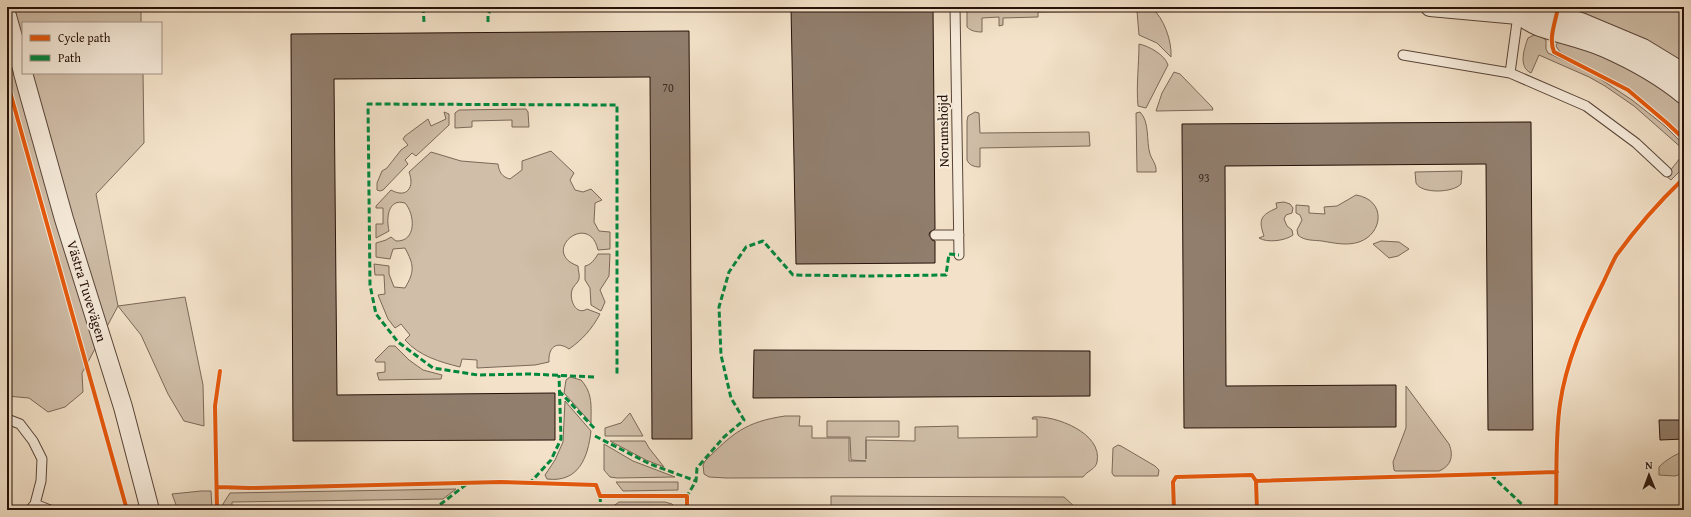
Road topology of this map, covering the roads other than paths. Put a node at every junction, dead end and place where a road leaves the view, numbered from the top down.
1 (955, 7) edge
2 (1430, 7) edge
3 (1519, 11) edge
4 (7, 16) edge
5 (1403, 55) dead end
6 (22, 68) edge
7 (1510, 73) junction
8 (1684, 73) edge
9 (24, 74) edge
10 (1684, 95) edge
11 (1667, 172) dead end
12 (935, 235) dead end
13 (959, 235) junction
14 (959, 255) dead end
15 (7, 419) edge
16 (32, 507) edge
17 (50, 510) edge
18 (150, 510) edge

1 - 13 lane, Norumshöjd
2 - 3 street
3 - 7 lane
3 - 8 street
3 - 10 street
4 - 6 street, Västra Tuvevägen
5 - 7 lane
7 - 11 lane
9 - 18 street, Västra Tuvevägen
12 - 13 lane
13 - 14 lane, Norumshöjd
15 - 16 lane
16 - 17 lane

